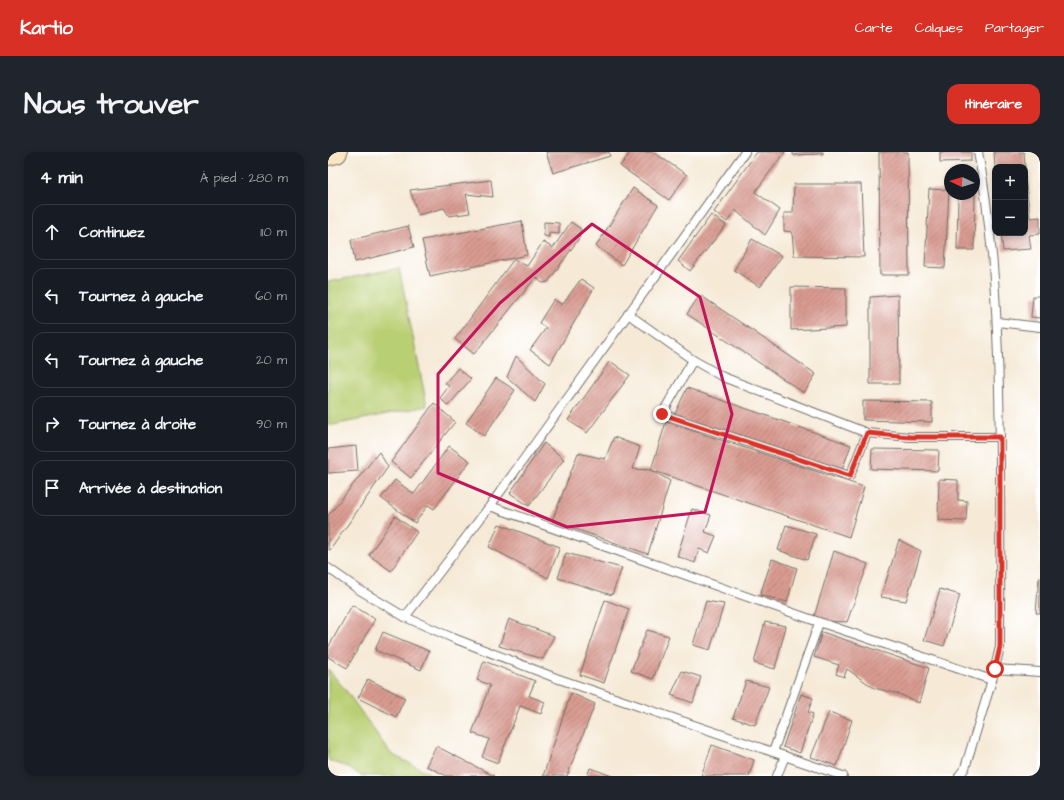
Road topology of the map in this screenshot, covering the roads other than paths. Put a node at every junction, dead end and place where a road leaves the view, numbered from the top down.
1 (336, 152) edge
2 (745, 152) edge
3 (978, 152) edge
4 (328, 154) edge
5 (628, 314) junction
6 (997, 322) junction
7 (1040, 327) edge
8 (694, 360) junction
9 (867, 433) junction
10 (1000, 437) junction
11 (490, 506) junction
12 (328, 568) edge
13 (405, 617) junction
14 (819, 623) junction
15 (995, 669) junction
16 (1040, 672) edge
17 (992, 680) junction
18 (773, 752) junction
19 (784, 756) junction
20 (777, 776) edge
21 (843, 776) edge
22 (959, 776) edge

1 - 4 main road
2 - 5 lane
3 - 6 lane
5 - 8 lane
5 - 11 lane
6 - 7 lane
6 - 10 lane
8 - 9 lane
8 - 9 lane
9 - 10 lane
10 - 15 lane
11 - 13 lane
11 - 14 lane
12 - 13 lane
13 - 18 lane
14 - 17 lane
14 - 18 lane
15 - 16 lane
15 - 17 lane
17 - 22 lane
18 - 19 lane
19 - 20 lane
19 - 21 lane

